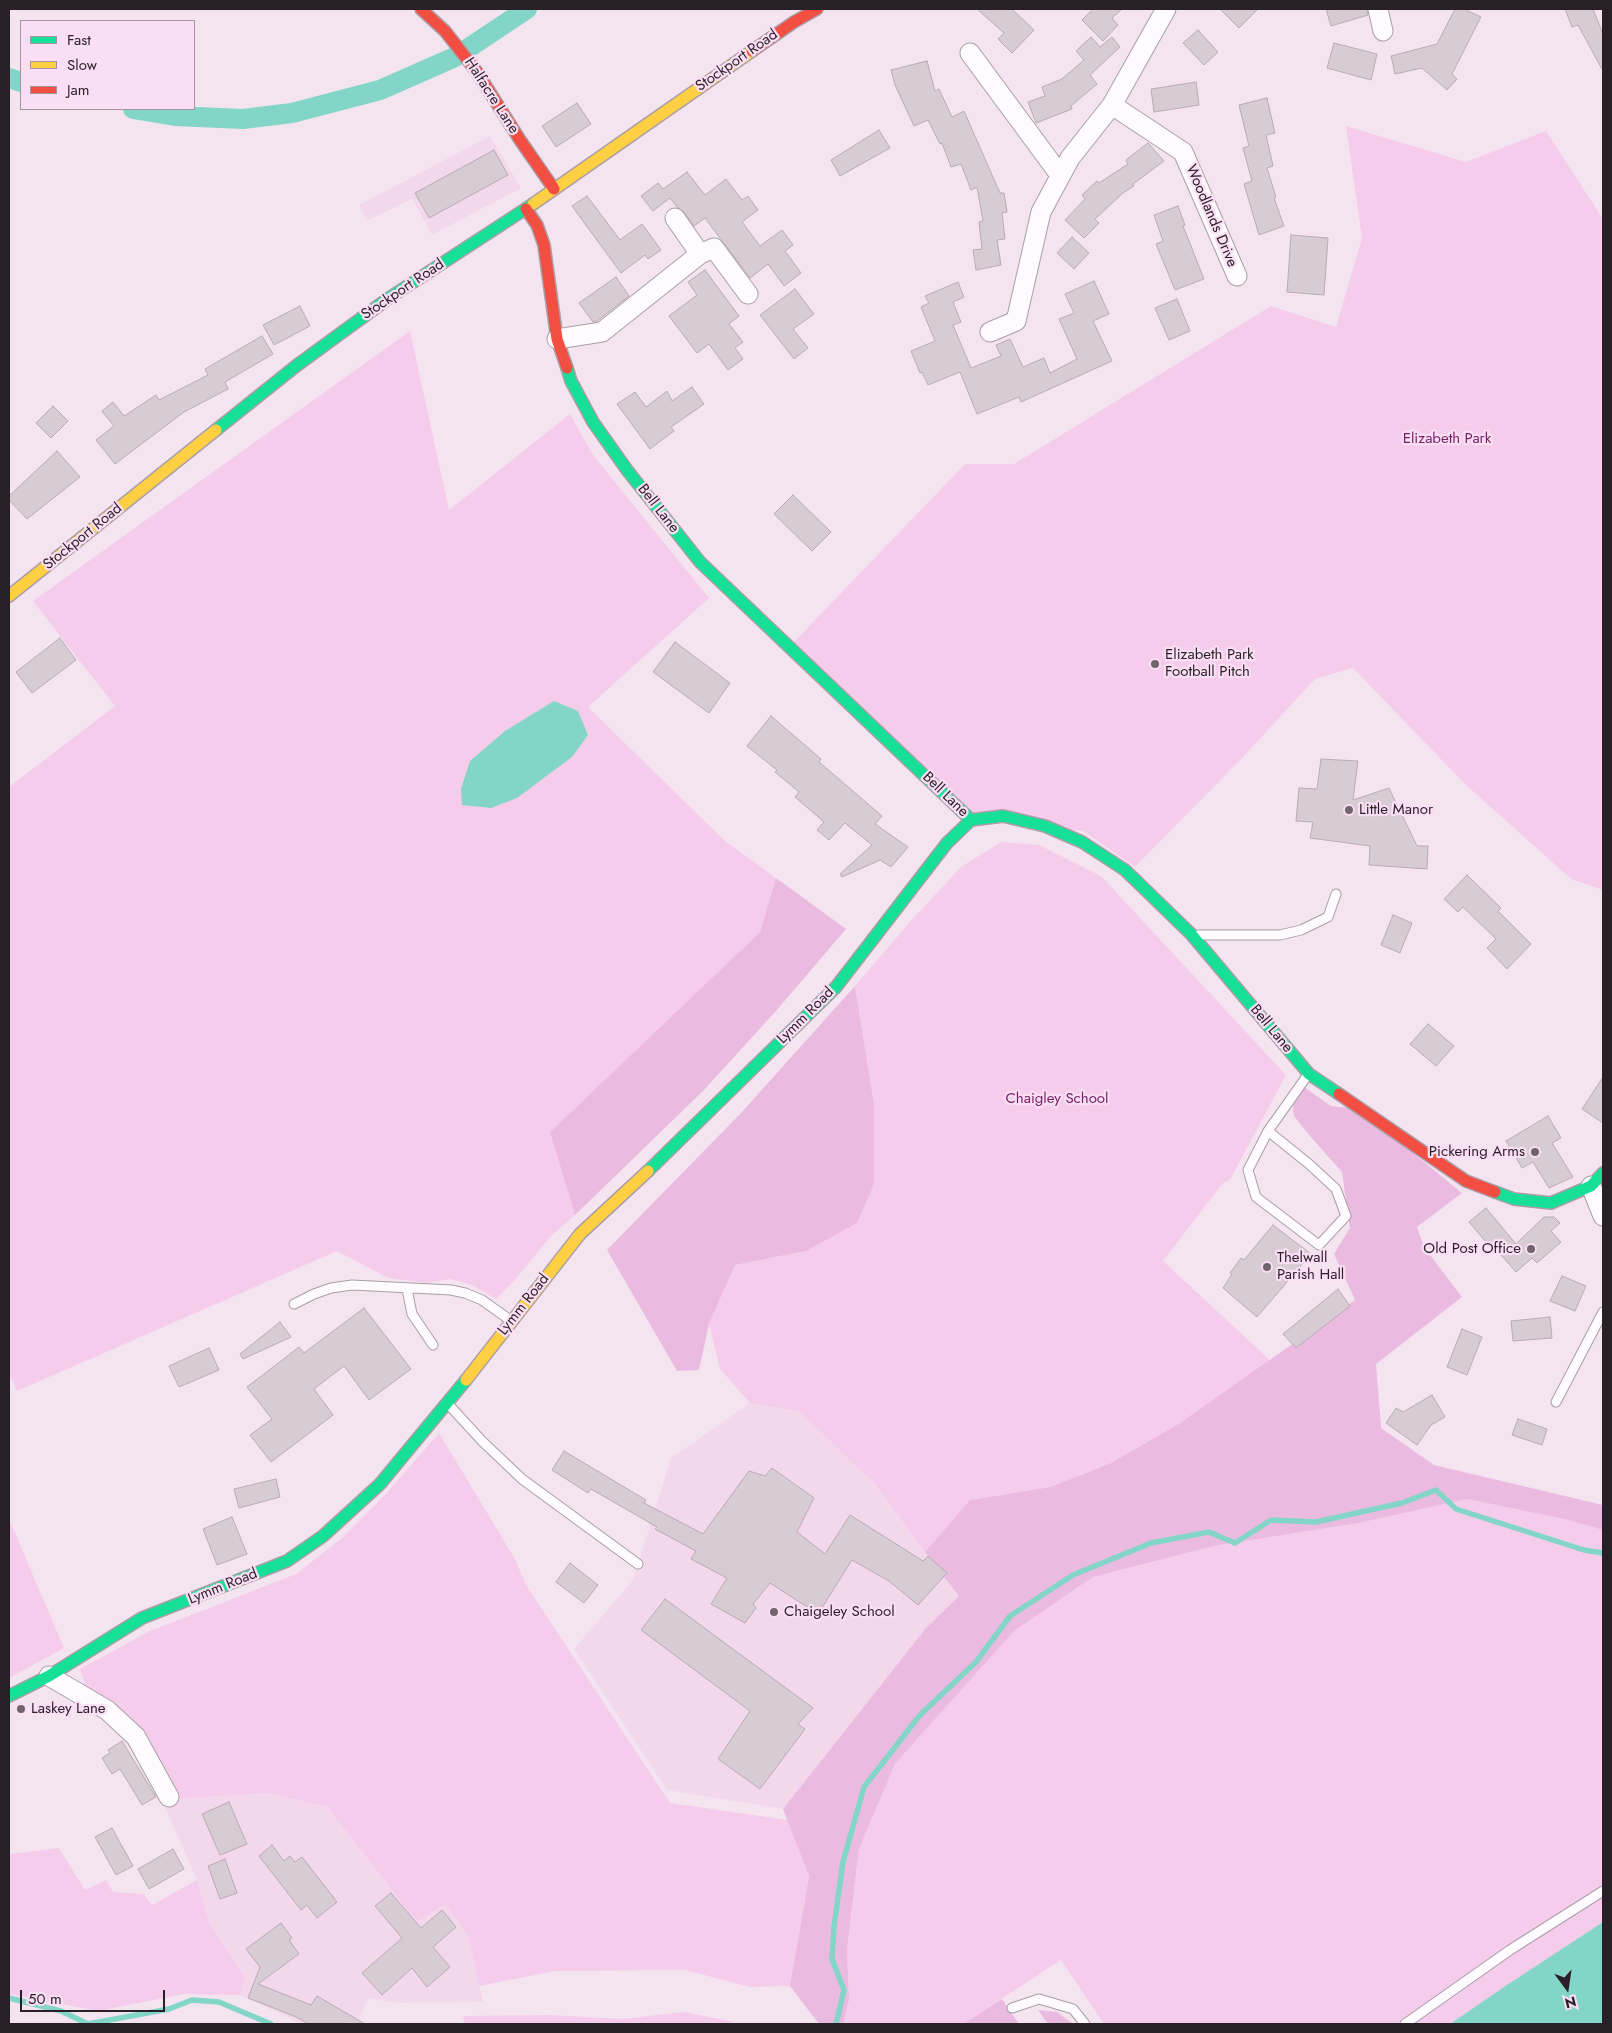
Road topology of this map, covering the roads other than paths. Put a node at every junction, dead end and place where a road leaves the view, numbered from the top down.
1 (421, 9) edge
2 (817, 9) edge
3 (1166, 9) edge
4 (1378, 9) edge
5 (1383, 31) dead end
6 (970, 52) dead end
7 (1112, 105) junction
8 (1060, 175) junction
9 (554, 189) junction
10 (526, 209) junction
11 (675, 218) dead end
12 (700, 254) junction
13 (1237, 276) dead end
14 (748, 294) dead end
15 (990, 332) dead end
16 (557, 339) junction
17 (9, 596) edge
18 (971, 820) junction
19 (1336, 894) dead end
20 (1191, 934) junction
21 (1308, 1074) junction
22 (1268, 1131) junction
23 (1597, 1180) edge
24 (1603, 1216) edge
25 (407, 1289) junction
26 (294, 1304) dead end
27 (1603, 1312) edge
28 (512, 1321) junction
29 (433, 1345) dead end
30 (1556, 1402) dead end
31 (448, 1403) junction
32 (638, 1564) dead end
33 (49, 1676) junction
34 (9, 1696) edge
35 (169, 1797) dead end
36 (1603, 1891) edge
37 (1012, 2008) dead end
38 (1085, 2024) edge
39 (1405, 2024) edge

1 - 9 main road, Halfacre Lane
2 - 9 main road, Stockport Road
3 - 7 street
4 - 5 street
6 - 8 street
7 - 8 street
7 - 13 street, Woodlands Drive
8 - 15 street
9 - 10 main road, Stockport Road
10 - 16 main road, Bell Lane
10 - 17 main road, Stockport Road
11 - 12 street
12 - 14 street
12 - 16 street
16 - 18 main road, Bell Lane
18 - 20 main road, Bell Lane
18 - 28 main road, Lymm Road
19 - 20 lane
20 - 21 main road, Bell Lane
21 - 22 lane
21 - 23 main road, Bell Lane
22 - 22 lane
23 - 24 street
25 - 26 lane
25 - 28 lane
25 - 29 lane
27 - 30 lane
28 - 31 main road, Lymm Road
31 - 32 lane
31 - 33 main road, Lymm Road
33 - 34 main road, Lymm Road
33 - 35 street
36 - 39 lane
37 - 38 lane

